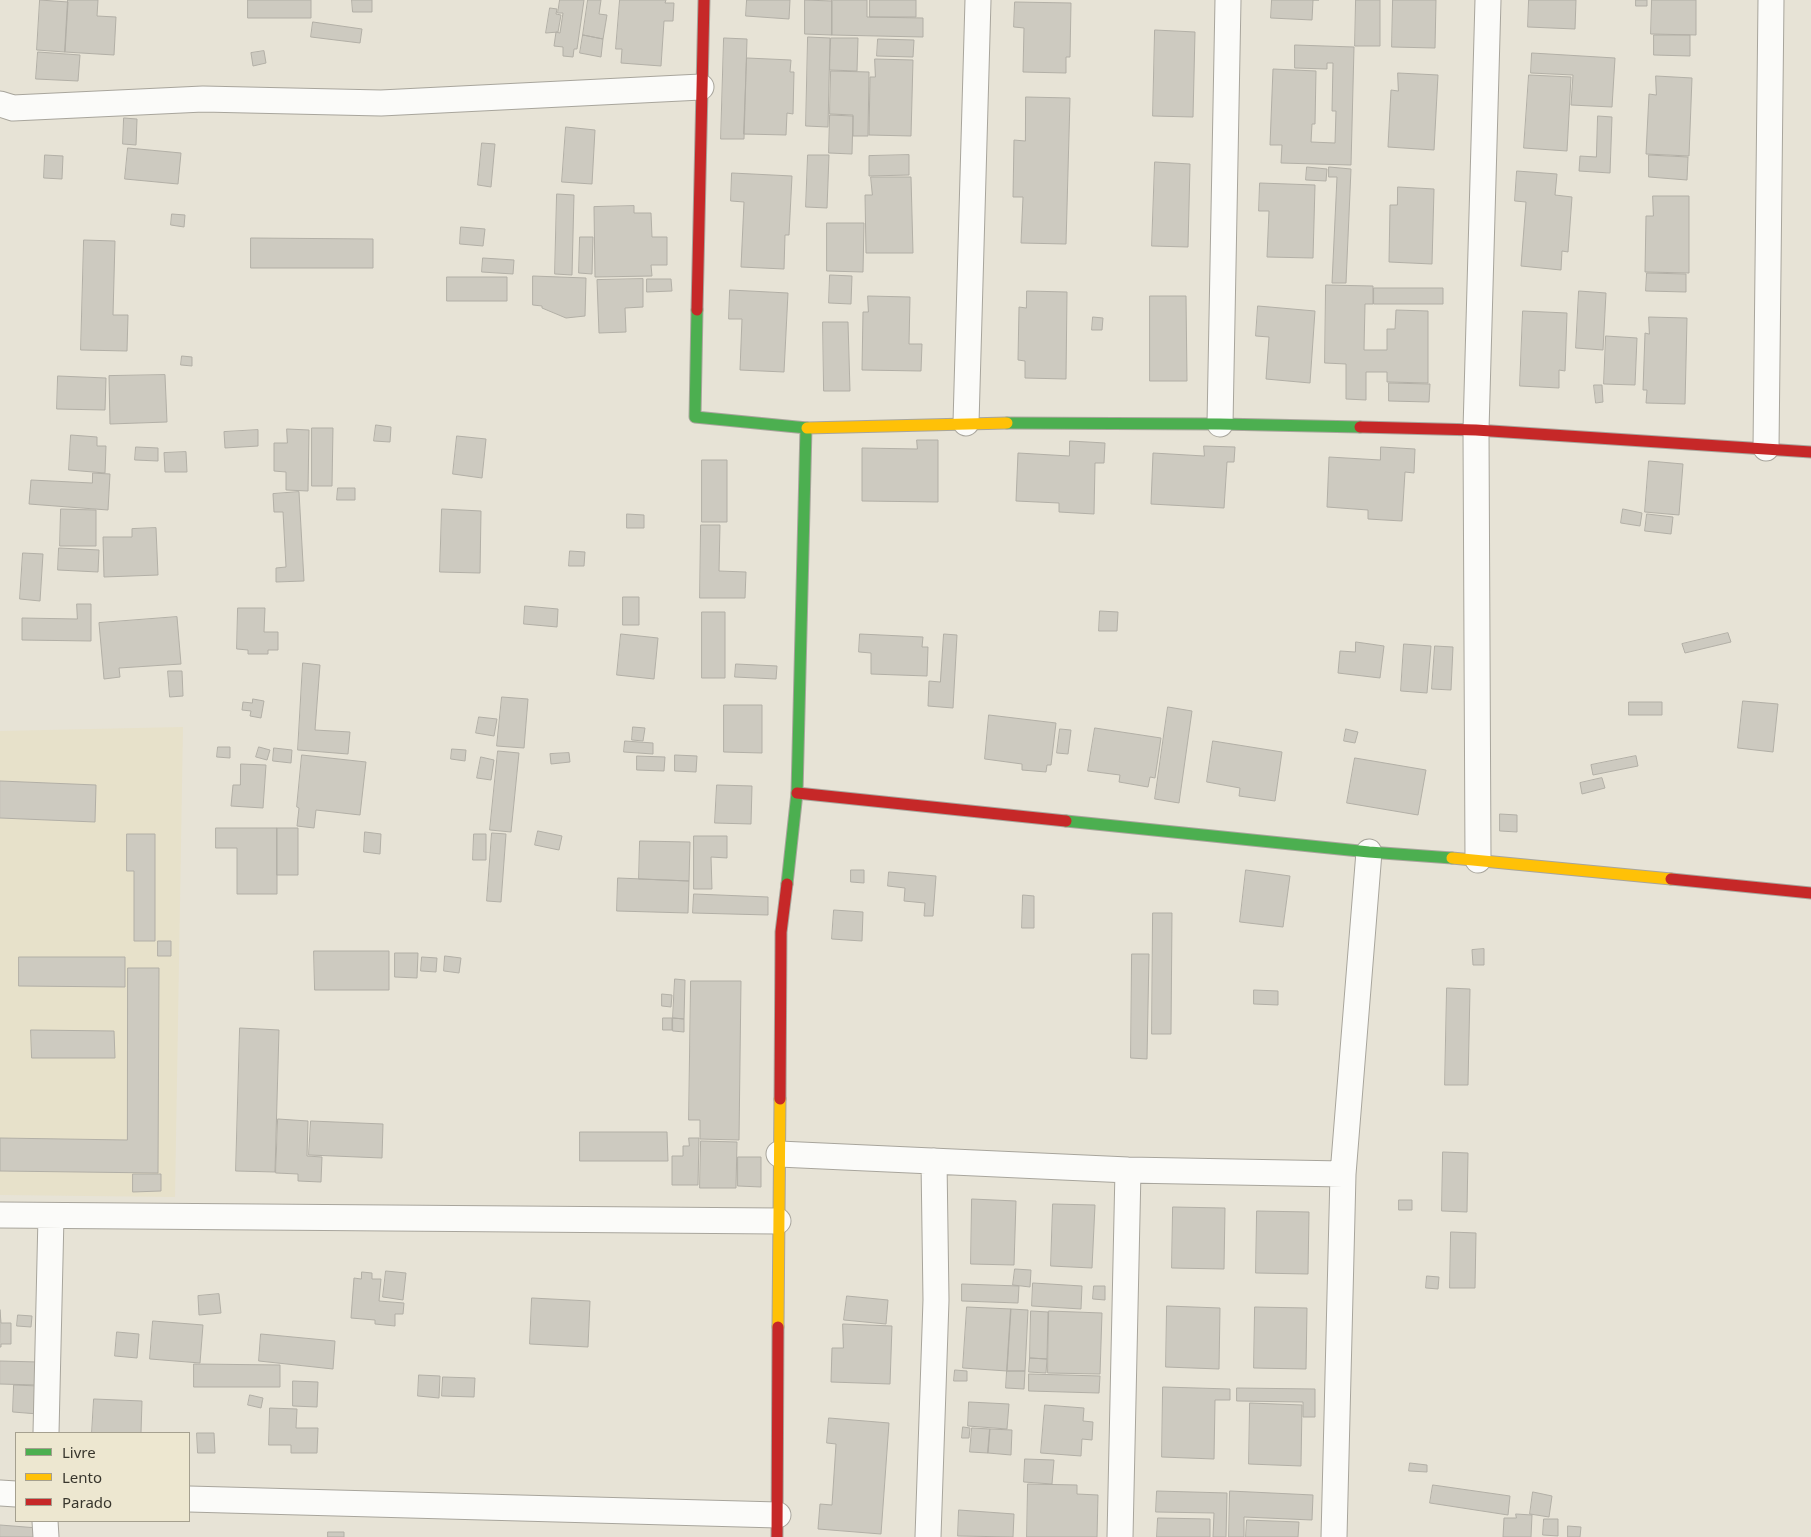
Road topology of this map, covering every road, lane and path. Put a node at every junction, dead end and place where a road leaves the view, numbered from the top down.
1 (704, 0) edge
2 (978, 0) edge
3 (1228, 0) edge
4 (1488, 0) edge
5 (1771, 0) edge
6 (701, 87) junction
7 (0, 104) edge
8 (966, 423) junction
9 (1220, 424) junction
10 (806, 428) junction
11 (1476, 430) junction
12 (1766, 448) junction
13 (1811, 452) edge
14 (797, 793) junction
15 (1369, 852) junction
16 (1478, 860) junction
17 (1811, 893) edge
18 (779, 1154) junction
19 (934, 1161) junction
20 (1128, 1170) junction
21 (1343, 1174) junction
22 (0, 1215) edge
23 (51, 1216) junction
24 (778, 1222) junction
25 (46, 1432) edge
26 (0, 1494) edge
27 (15, 1494) edge
28 (190, 1498) edge
29 (45, 1522) edge
30 (777, 1526) edge
31 (46, 1537) edge
32 (928, 1537) edge
33 (1120, 1537) edge
34 (1334, 1537) edge

1 - 6 street
2 - 8 street
3 - 9 street
4 - 11 street
5 - 12 street
6 - 7 street
6 - 10 street
8 - 9 street
8 - 10 street
9 - 11 street
10 - 14 street
11 - 12 street
11 - 16 street
12 - 13 street
14 - 15 street
14 - 18 street
15 - 16 street
15 - 21 street
16 - 17 street
18 - 19 street
18 - 24 street
19 - 20 street
19 - 32 street
20 - 21 street
20 - 33 street
21 - 34 street
22 - 23 street
23 - 24 street
23 - 25 street
24 - 30 street
26 - 27 street
28 - 30 street
29 - 31 street

